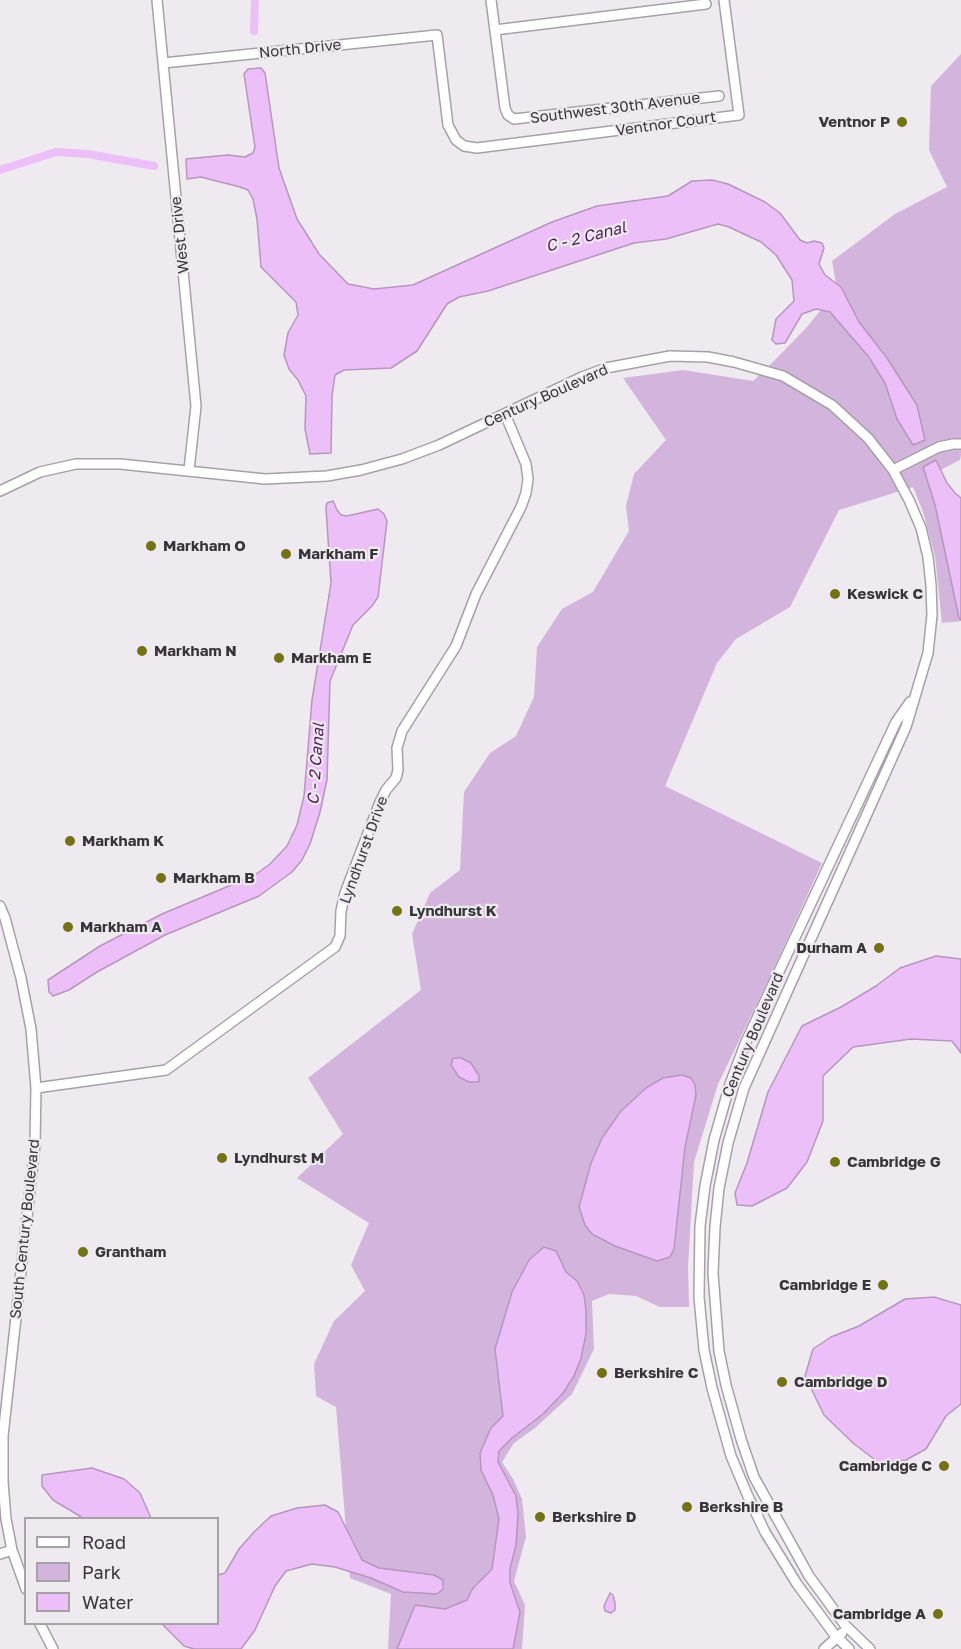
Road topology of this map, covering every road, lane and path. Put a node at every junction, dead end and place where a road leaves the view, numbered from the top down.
1 (157, 0) edge
2 (491, 0) edge
3 (724, 0) edge
4 (706, 4) dead end
5 (495, 30) junction
6 (437, 35) joint
7 (163, 63) junction
8 (719, 96) dead end
9 (505, 414) junction
10 (961, 444) edge
11 (189, 470) junction
12 (894, 470) junction
13 (0, 491) edge
14 (914, 698) junction
15 (0, 906) edge
16 (36, 1088) junction
17 (12, 1550) junction
18 (0, 1554) edge
19 (24, 1583) edge
20 (41, 1625) edge
21 (848, 1628) junction
22 (837, 1637) junction
23 (53, 1649) edge
24 (824, 1649) edge
25 (849, 1649) edge
26 (870, 1649) edge

1 - 7 street, West Drive
2 - 5 street
3 - 6 street, Ventnor Court
4 - 5 street
5 - 8 street, Southwest 30th Avenue
6 - 7 street, North Drive
7 - 11 street, West Drive
9 - 11 street, Century Boulevard
9 - 12 street, Century Boulevard
9 - 16 street, Lyndhurst Drive
10 - 12 street
11 - 13 street, Century Boulevard
12 - 14 street, Century Boulevard
14 - 21 street, Century Boulevard
14 - 22 street, Century Boulevard
15 - 16 street, South Century Boulevard
16 - 17 street, South Century Boulevard
17 - 18 street
17 - 19 street, South Century Boulevard
20 - 23 street
21 - 22 street
21 - 26 street, Century Boulevard
22 - 24 street
22 - 25 street, Century Boulevard

